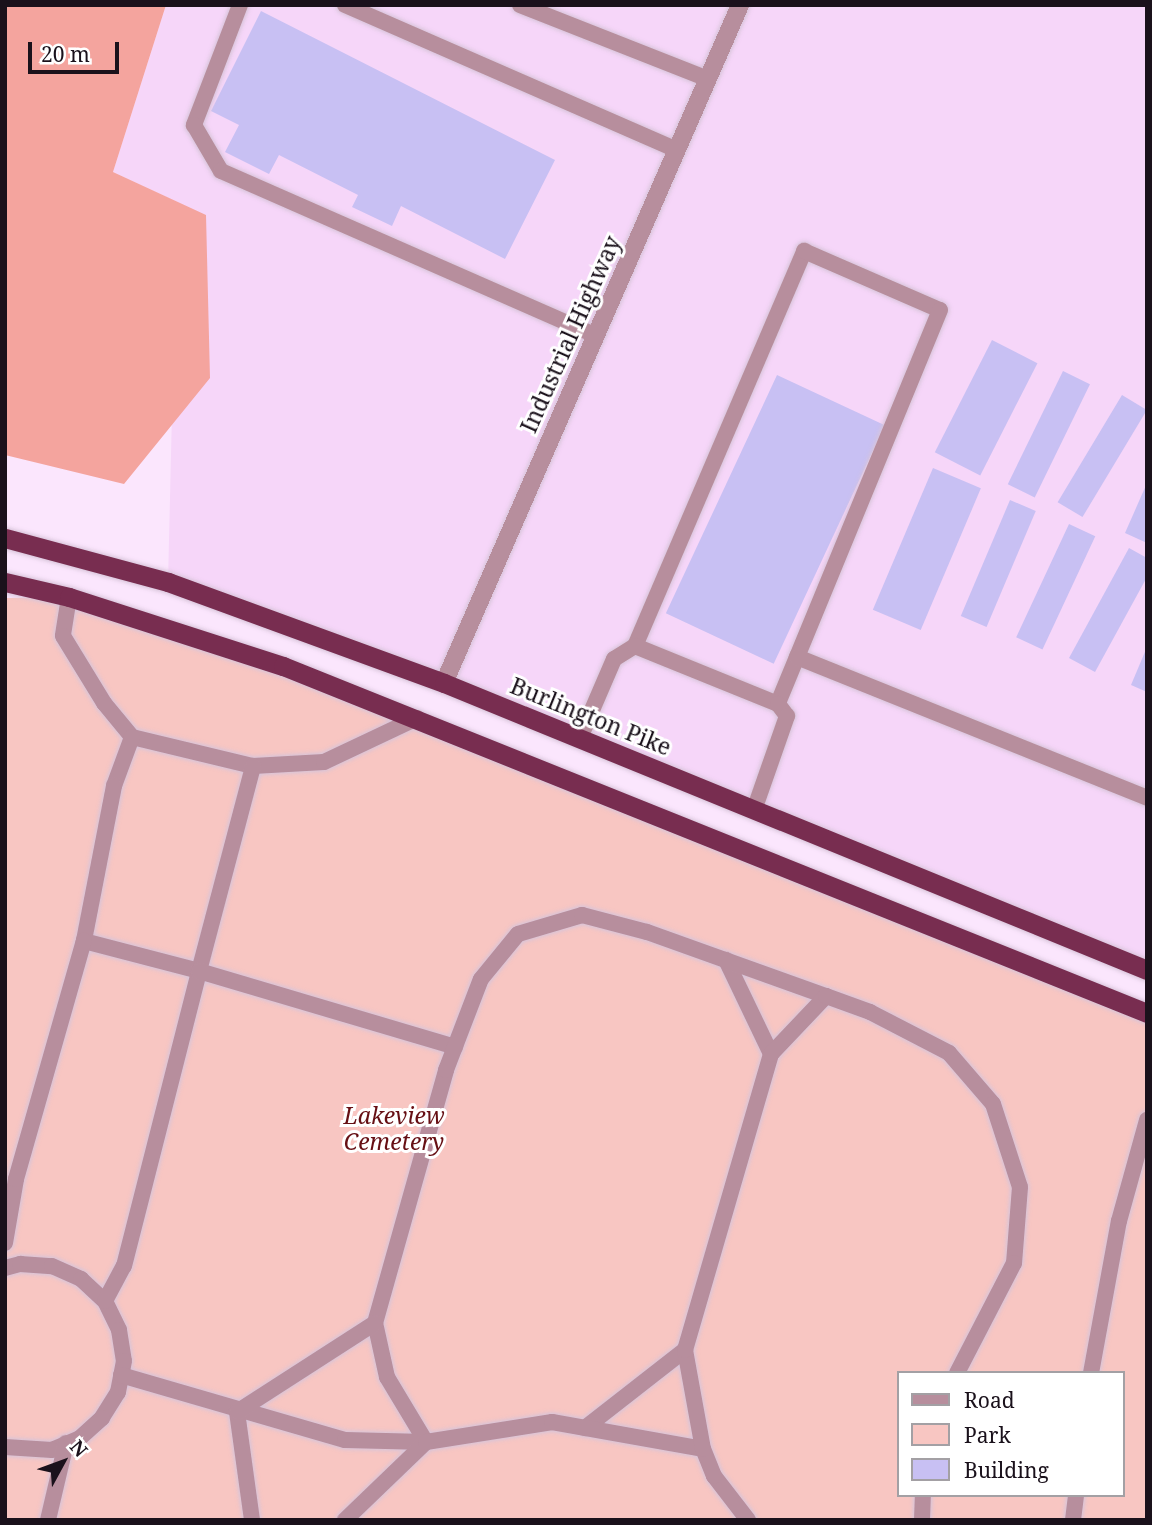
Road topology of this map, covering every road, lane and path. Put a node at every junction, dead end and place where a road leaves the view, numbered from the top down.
1 (240, 5) edge
2 (345, 5) edge
3 (520, 5) edge
4 (740, 5) edge
5 (708, 79) junction
6 (677, 150) junction
7 (596, 335) junction
8 (5, 538) edge
9 (5, 582) edge
10 (69, 597) junction
11 (635, 646) junction
12 (797, 657) junction
13 (444, 683) junction
14 (778, 704) junction
15 (416, 718) junction
16 (132, 737) junction
17 (580, 738) junction
18 (253, 766) junction
19 (1147, 798) edge
20 (754, 810) junction
21 (84, 941) junction
22 (726, 960) junction
23 (1147, 970) edge
24 (199, 971) junction
25 (826, 996) junction
26 (1147, 1013) edge
27 (455, 1046) junction
28 (771, 1054) junction
29 (1147, 1120) edge
30 (5, 1243) edge
31 (5, 1268) edge
32 (105, 1301) junction
33 (375, 1323) junction
34 (685, 1350) junction
35 (958, 1371) edge
36 (1091, 1371) edge
37 (121, 1375) junction
38 (237, 1412) junction
39 (585, 1428) junction
40 (426, 1441) junction
41 (66, 1443) junction
42 (5, 1447) edge
43 (703, 1449) junction
44 (923, 1497) edge
45 (1076, 1497) edge
46 (48, 1520) edge
47 (252, 1520) edge
48 (345, 1520) edge
49 (748, 1520) edge
50 (922, 1520) edge
51 (1073, 1520) edge

1 - 7 lane
2 - 6 lane
3 - 5 lane
4 - 5 street, Industrial Highway
5 - 6 street, Industrial Highway
6 - 7 street, Industrial Highway
7 - 13 street, Industrial Highway
8 - 13 highway, Burlington Pike
9 - 10 highway
10 - 15 highway
10 - 16 lane
11 - 12 lane
11 - 14 lane
11 - 17 lane
12 - 14 lane
12 - 19 lane
13 - 17 highway, Burlington Pike
14 - 20 lane
15 - 18 lane
15 - 26 highway
16 - 18 lane
16 - 21 lane
17 - 20 highway, Burlington Pike
18 - 24 lane
20 - 23 highway, Burlington Pike
21 - 24 lane
21 - 30 lane
22 - 25 lane
22 - 27 lane
22 - 28 lane
24 - 27 lane
24 - 32 lane
25 - 28 lane
25 - 35 lane
27 - 33 lane
28 - 34 lane
29 - 36 lane
31 - 32 lane
32 - 37 lane
33 - 38 lane
33 - 40 lane
34 - 39 lane
34 - 43 lane
37 - 38 lane
37 - 41 lane
38 - 40 lane
38 - 47 lane
39 - 40 lane
39 - 43 lane
40 - 48 lane
41 - 42 lane
41 - 46 lane
43 - 49 lane
44 - 50 lane
45 - 51 lane

